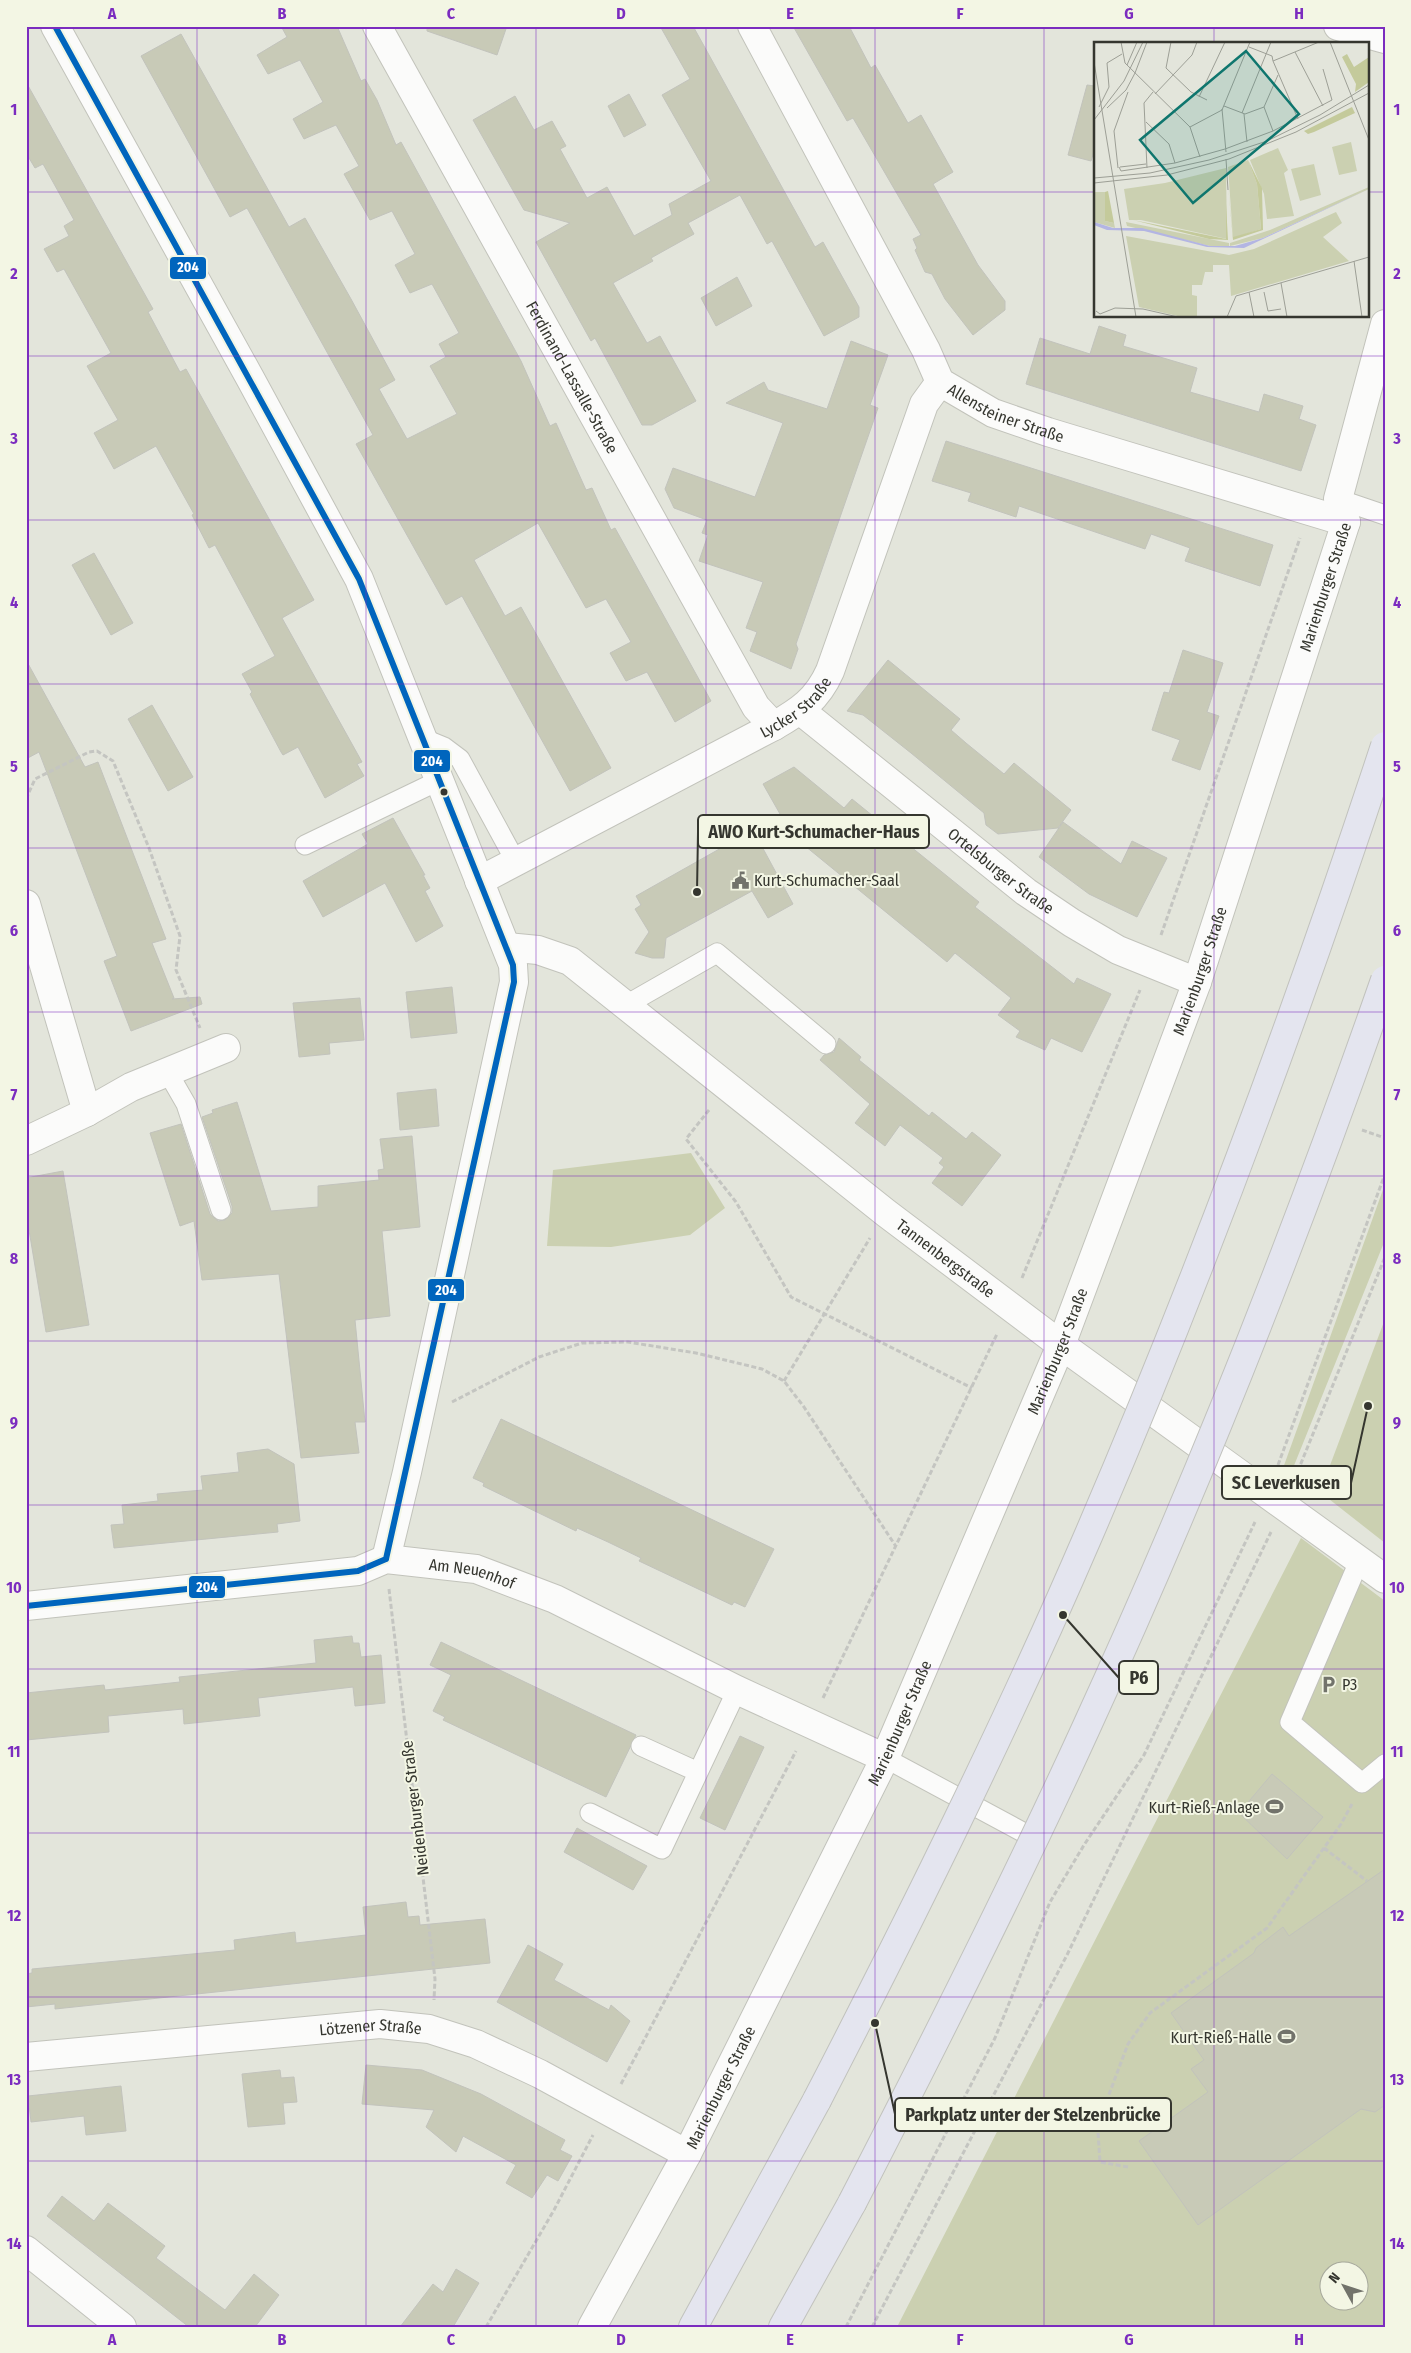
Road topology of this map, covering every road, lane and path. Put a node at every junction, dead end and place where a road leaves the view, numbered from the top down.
1 (55, 26) edge
2 (378, 26) edge
3 (752, 26) edge
4 (1338, 26) edge
5 (1385, 39) edge
6 (1385, 324) edge
7 (940, 382) junction
8 (1342, 510) junction
9 (1310, 511) junction
10 (1385, 515) edge
11 (801, 711) junction
12 (774, 726) junction
13 (422, 738) junction
14 (1385, 746) edge
15 (438, 781) junction
16 (26, 799) edge
17 (305, 846) dead end
18 (516, 862) junction
19 (479, 881) junction
20 (26, 904) edge
21 (507, 947) junction
22 (1151, 964) junction
23 (1385, 980) edge
24 (1197, 982) junction
25 (626, 1005) junction
26 (826, 1044) dead end
27 (218, 1051) joint
28 (167, 1071) junction
29 (728, 1087) junction
30 (87, 1112) junction
31 (26, 1140) edge
32 (1385, 1174) edge
33 (221, 1210) dead end
34 (886, 1213) junction
35 (1385, 1257) edge
36 (1011, 1305) junction
37 (825, 1314) junction
38 (1061, 1345) junction
39 (784, 1381) junction
40 (972, 1388) junction
41 (419, 1420) junction
42 (1276, 1500) junction
43 (896, 1546) junction
44 (386, 1559) junction
45 (1360, 1559) junction
46 (1385, 1579) edge
47 (26, 1606) edge
48 (393, 1626) dead end
49 (737, 1690) junction
50 (810, 1724) junction
51 (641, 1746) dead end
52 (885, 1758) junction
53 (1385, 1764) edge
54 (698, 1772) junction
55 (590, 1814) dead end
56 (1341, 1824) dead end
57 (1030, 1836) dead end
58 (1324, 1848) junction
59 (1368, 1881) dead end
60 (435, 1989) dead end
61 (26, 2057) edge
62 (606, 2112) junction
63 (687, 2154) junction
64 (1128, 2167) dead end
65 (26, 2250) edge
66 (122, 2327) edge
67 (486, 2327) edge
68 (592, 2327) edge
69 (692, 2327) edge
70 (783, 2327) edge
71 (846, 2327) edge
72 (872, 2327) edge

1 - 13 street
2 - 12 street, Ferdinand-Lassalle-Straße
3 - 7 street, Allensteiner Straße
4 - 5 street
6 - 8 street, Marienburger Straße
7 - 9 street, Allensteiner Straße
7 - 11 street, Lycker Straße
8 - 9 street, Allensteiner Straße
8 - 10 lane
8 - 24 street, Marienburger Straße
9 - 22 path
11 - 12 street, Lycker Straße
11 - 22 street, Ortelsburger Straße
12 - 18 street, Lycker Straße
13 - 15 street
13 - 18 lane
14 - 69 highway, bridge
15 - 17 lane
15 - 19 street
16 - 27 path
18 - 19 street, Lycker Straße
19 - 21 street
20 - 30 street
21 - 25 street, Tannenbergstraße
21 - 41 street
22 - 24 street, Ortelsburger Straße
22 - 36 path
23 - 70 highway, bridge
24 - 38 street, Marienburger Straße
25 - 26 lane
25 - 29 street, Tannenbergstraße
27 - 28 street
28 - 30 street
28 - 33 lane
29 - 34 street, Tannenbergstraße
29 - 37 path
30 - 31 street
32 - 42 path
34 - 36 street, Tannenbergstraße
34 - 37 path
35 - 42 path
36 - 38 street, Tannenbergstraße
36 - 40 path
37 - 39 path
37 - 40 path
38 - 42 street, Tannenbergstraße
38 - 52 street, Marienburger Straße
39 - 41 path
39 - 43 path
40 - 43 path
41 - 44 street
42 - 45 street, Tannenbergstraße
42 - 71 path
42 - 72 path
43 - 50 path
44 - 47 street, Am Neuenhof
44 - 49 street, Am Neuenhof
45 - 46 street, Tannenbergstraße
45 - 53 lane
48 - 60 path, Neidenburger Straße
49 - 50 street, Am Neuenhof
49 - 54 lane
50 - 52 street, Am Neuenhof
50 - 62 path
51 - 54 lane
52 - 57 lane
52 - 63 street, Marienburger Straße
54 - 55 lane
56 - 58 path
58 - 59 path
58 - 64 path
61 - 62 street, Lötzener Straße
62 - 63 street, Lötzener Straße
62 - 67 path
63 - 68 street, Marienburger Straße
65 - 66 street

